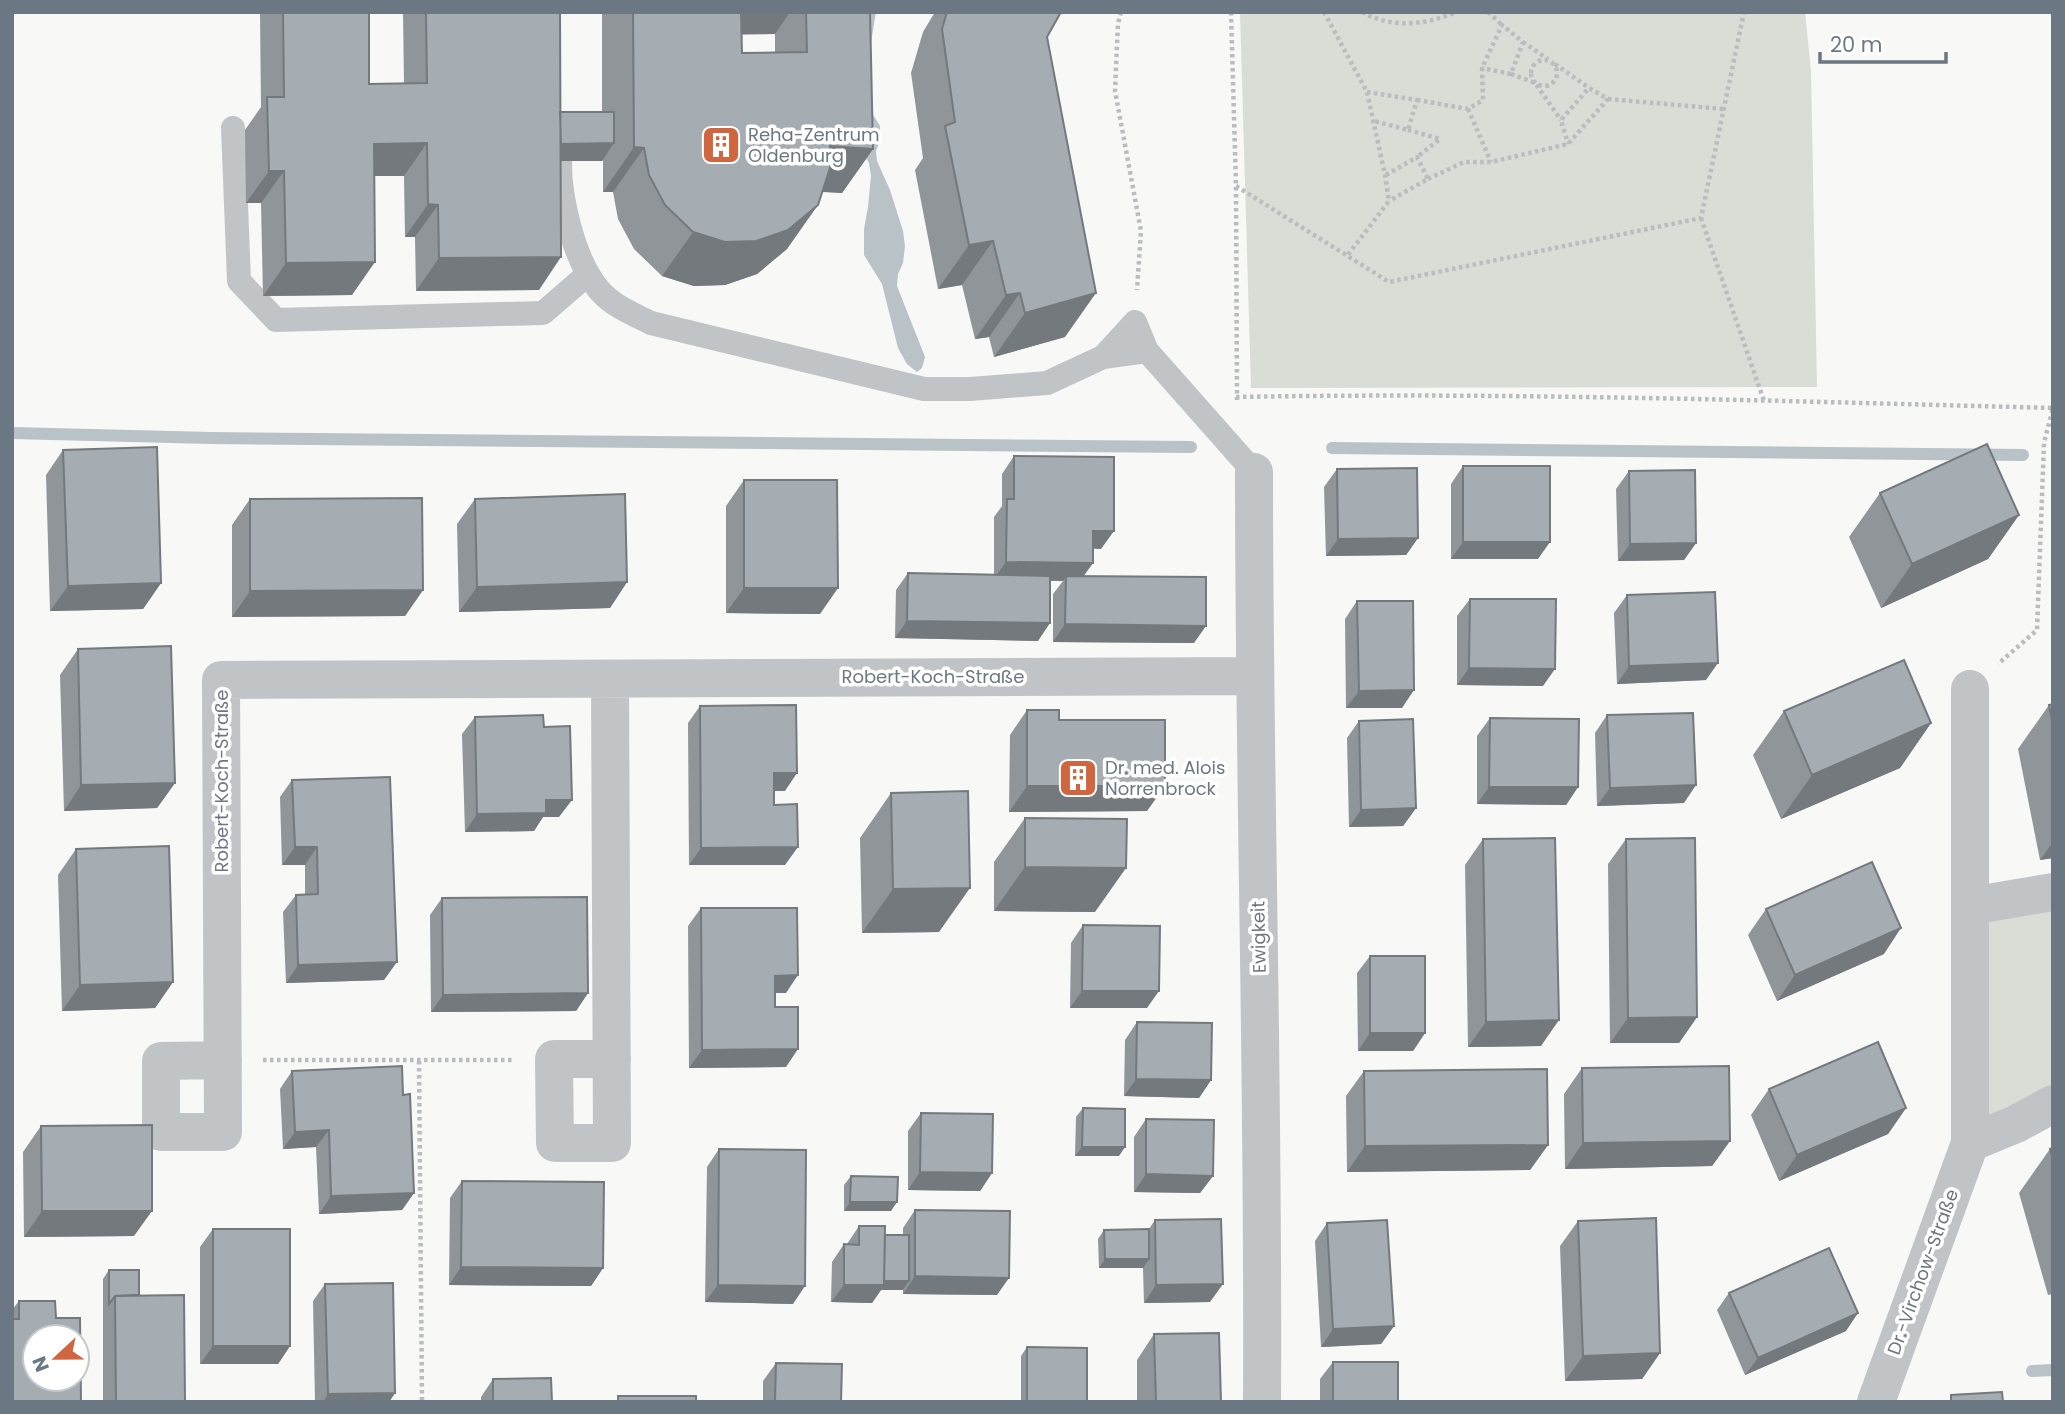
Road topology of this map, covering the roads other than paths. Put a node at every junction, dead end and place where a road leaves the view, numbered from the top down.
1 (560, 104) edge
2 (233, 128) dead end
3 (588, 274) junction
4 (1147, 351) junction
5 (1103, 357) junction
6 (1254, 472) joint
7 (1255, 676) junction
8 (610, 678) junction
9 (1970, 688) road end
10 (2053, 892) edge
11 (1970, 906) junction
12 (612, 1059) junction
13 (223, 1060) road end
14 (2053, 1104) edge
15 (1970, 1143) junction
16 (1262, 1402) edge
17 (1875, 1402) edge

1 - 3 lane
2 - 3 lane
3 - 5 lane
4 - 5 lane
4 - 5 lane
4 - 6 lane
6 - 7 street, Ewigkeit
7 - 8 street, Robert-Koch-Straße
7 - 16 street, Ewigkeit
8 - 12 street
8 - 13 street, Robert-Koch-Straße
9 - 11 street, Dr.-Virchow-Straße
10 - 11 street
11 - 15 street, Dr.-Virchow-Straße
12 - 12 street
14 - 15 street
15 - 17 street, Dr.-Virchow-Straße

